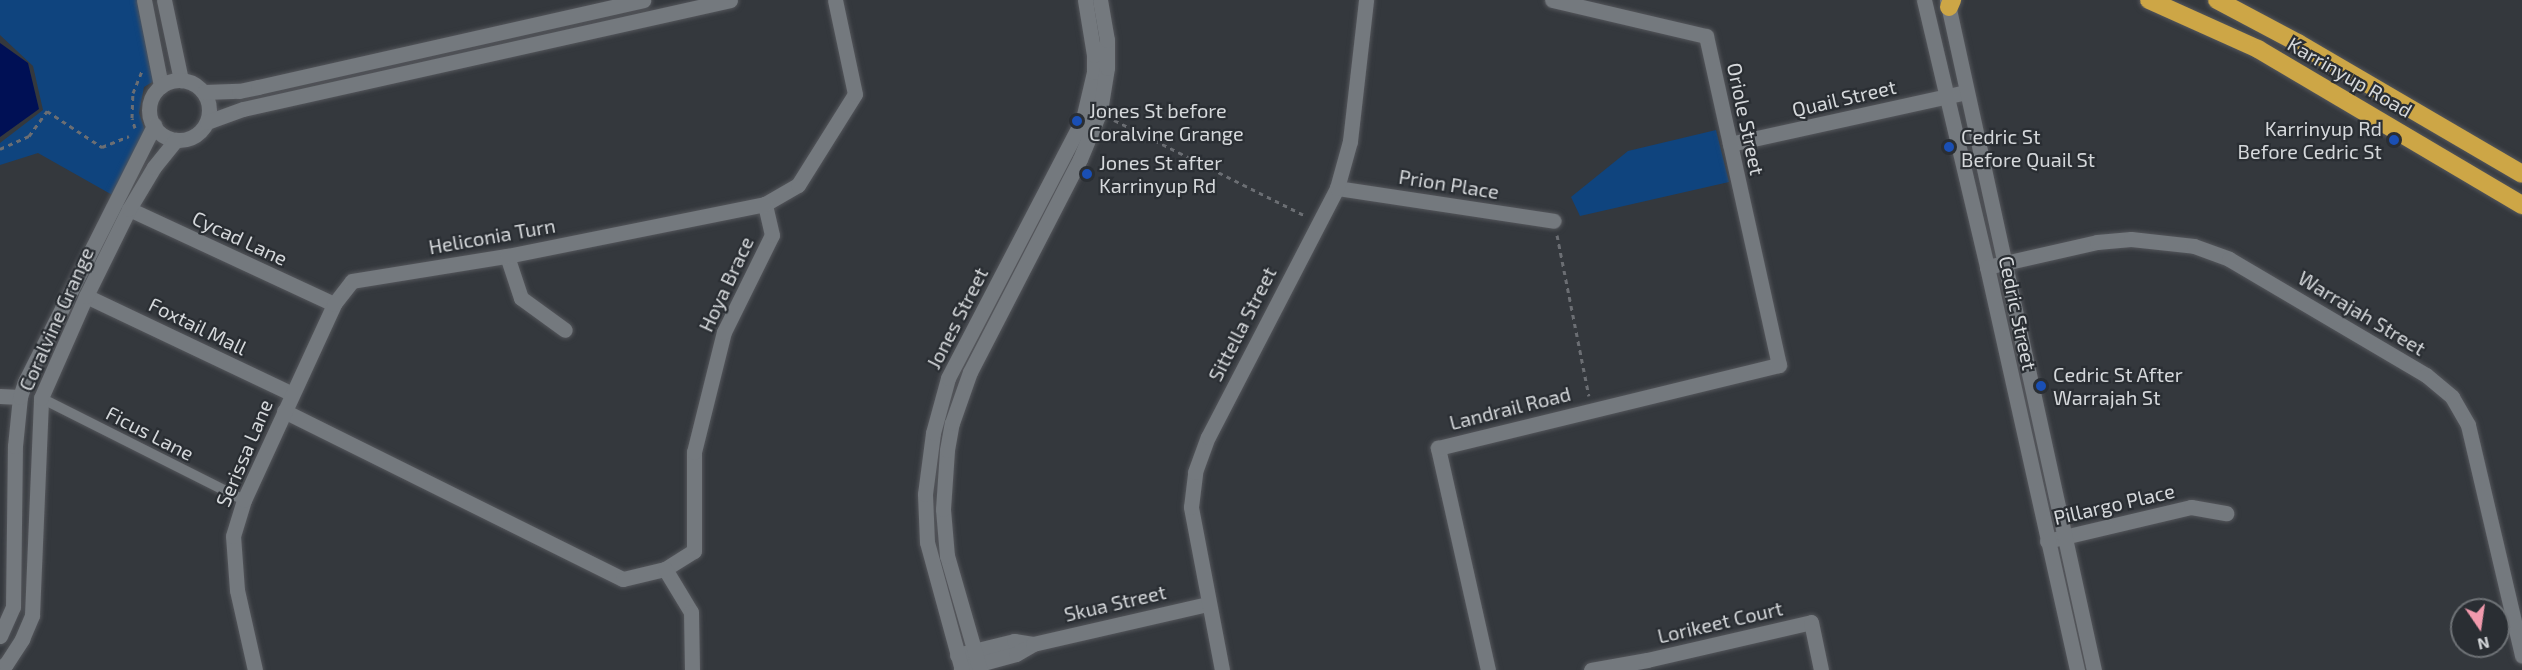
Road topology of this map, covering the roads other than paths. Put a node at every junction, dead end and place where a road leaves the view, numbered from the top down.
1 (144, 0) edge
2 (164, 0) edge
3 (643, 0) edge
4 (730, 0) edge
5 (835, 0) edge
6 (1085, 0) edge
7 (1100, 0) edge
8 (1366, 0) edge
9 (1552, 0) edge
10 (1924, 0) edge
11 (2149, 0) edge
12 (2217, 0) edge
13 (1949, 2) edge
14 (181, 80) junction
15 (161, 86) junction
16 (204, 92) junction
17 (1966, 92) junction
18 (1947, 96) junction
19 (207, 122) junction
20 (154, 125) junction
21 (176, 140) junction
22 (1730, 144) junction
23 (2522, 174) edge
24 (1337, 188) junction
25 (765, 204) junction
26 (2522, 205) edge
27 (129, 209) junction
28 (1554, 221) road end
29 (507, 256) junction
30 (2003, 263) junction
31 (1987, 267) junction
32 (86, 296) junction
33 (334, 304) junction
34 (565, 330) dead end
35 (1779, 365) joint
36 (292, 394) junction
37 (0, 396) edge
38 (20, 397) junction
39 (41, 398) junction
40 (284, 411) junction
41 (244, 500) junction
42 (2226, 513) dead end
43 (2063, 537) junction
44 (2047, 541) junction
45 (665, 569) junction
46 (1208, 604) junction
47 (0, 636) edge
48 (2522, 657) edge
49 (978, 662) edge
50 (960, 665) edge
51 (1648, 665) edge
52 (6, 667) edge
53 (255, 670) edge
54 (692, 670) edge
55 (1222, 670) edge
56 (1488, 670) edge
57 (1591, 670) edge
58 (1821, 670) edge
59 (2076, 670) edge
60 (2094, 670) edge

1 - 15 street
2 - 14 street
3 - 16 street
4 - 19 street, Coralvine Grange
5 - 25 street
6 - 50 street, Jones Street
7 - 49 street, Jones Street
8 - 24 street, Sittella Street
9 - 22 street, Oriole Street
10 - 18 street, Cedric Street
11 - 26 highway, Karrinyup Road
12 - 23 highway, Karrinyup Road
13 - 17 street, Cedric Street
14 - 15 street
14 - 16 street
15 - 20 street, Coralvine Grange
16 - 19 street
17 - 18 street, Quail Street
17 - 30 street, Cedric Street
18 - 22 street, Quail Street
18 - 31 street, Cedric Street
19 - 21 street, Coralvine Grange
20 - 21 street
20 - 38 street, Coralvine Grange
21 - 27 street, Coralvine Grange
22 - 35 street, Oriole Street
24 - 28 street, Prion Place
24 - 46 street, Sittella Street
25 - 29 street, Heliconia Turn
25 - 45 street, Hoya Brace
27 - 32 street, Coralvine Grange
27 - 33 street, Cycad Lane
29 - 33 street, Heliconia Turn
29 - 34 street
30 - 31 street, Warrajah Street
30 - 43 street, Cedric Street
30 - 48 street, Warrajah Street
31 - 44 street, Cedric Street
32 - 36 street, Foxtail Mall
32 - 39 street, Coralvine Grange
33 - 36 street, Heliconia Turn
35 - 56 street, Landrail Road
36 - 40 street, Serissa Lane
37 - 38 street
38 - 47 street, Coralvine Grange
39 - 41 lane, Ficus Lane
39 - 52 street, Coralvine Grange
40 - 41 street, Serissa Lane
40 - 45 street
41 - 53 street, Serissa Lane
42 - 43 street, Pillargo Place
43 - 44 street, Pillargo Place
43 - 60 street, Cedric Street
44 - 59 street, Cedric Street
45 - 54 street
46 - 49 street, Skua Street
46 - 55 street, Sittella Street
49 - 50 street, Skua Street
51 - 57 street, Lorikeet Court
51 - 58 street, Lorikeet Court

